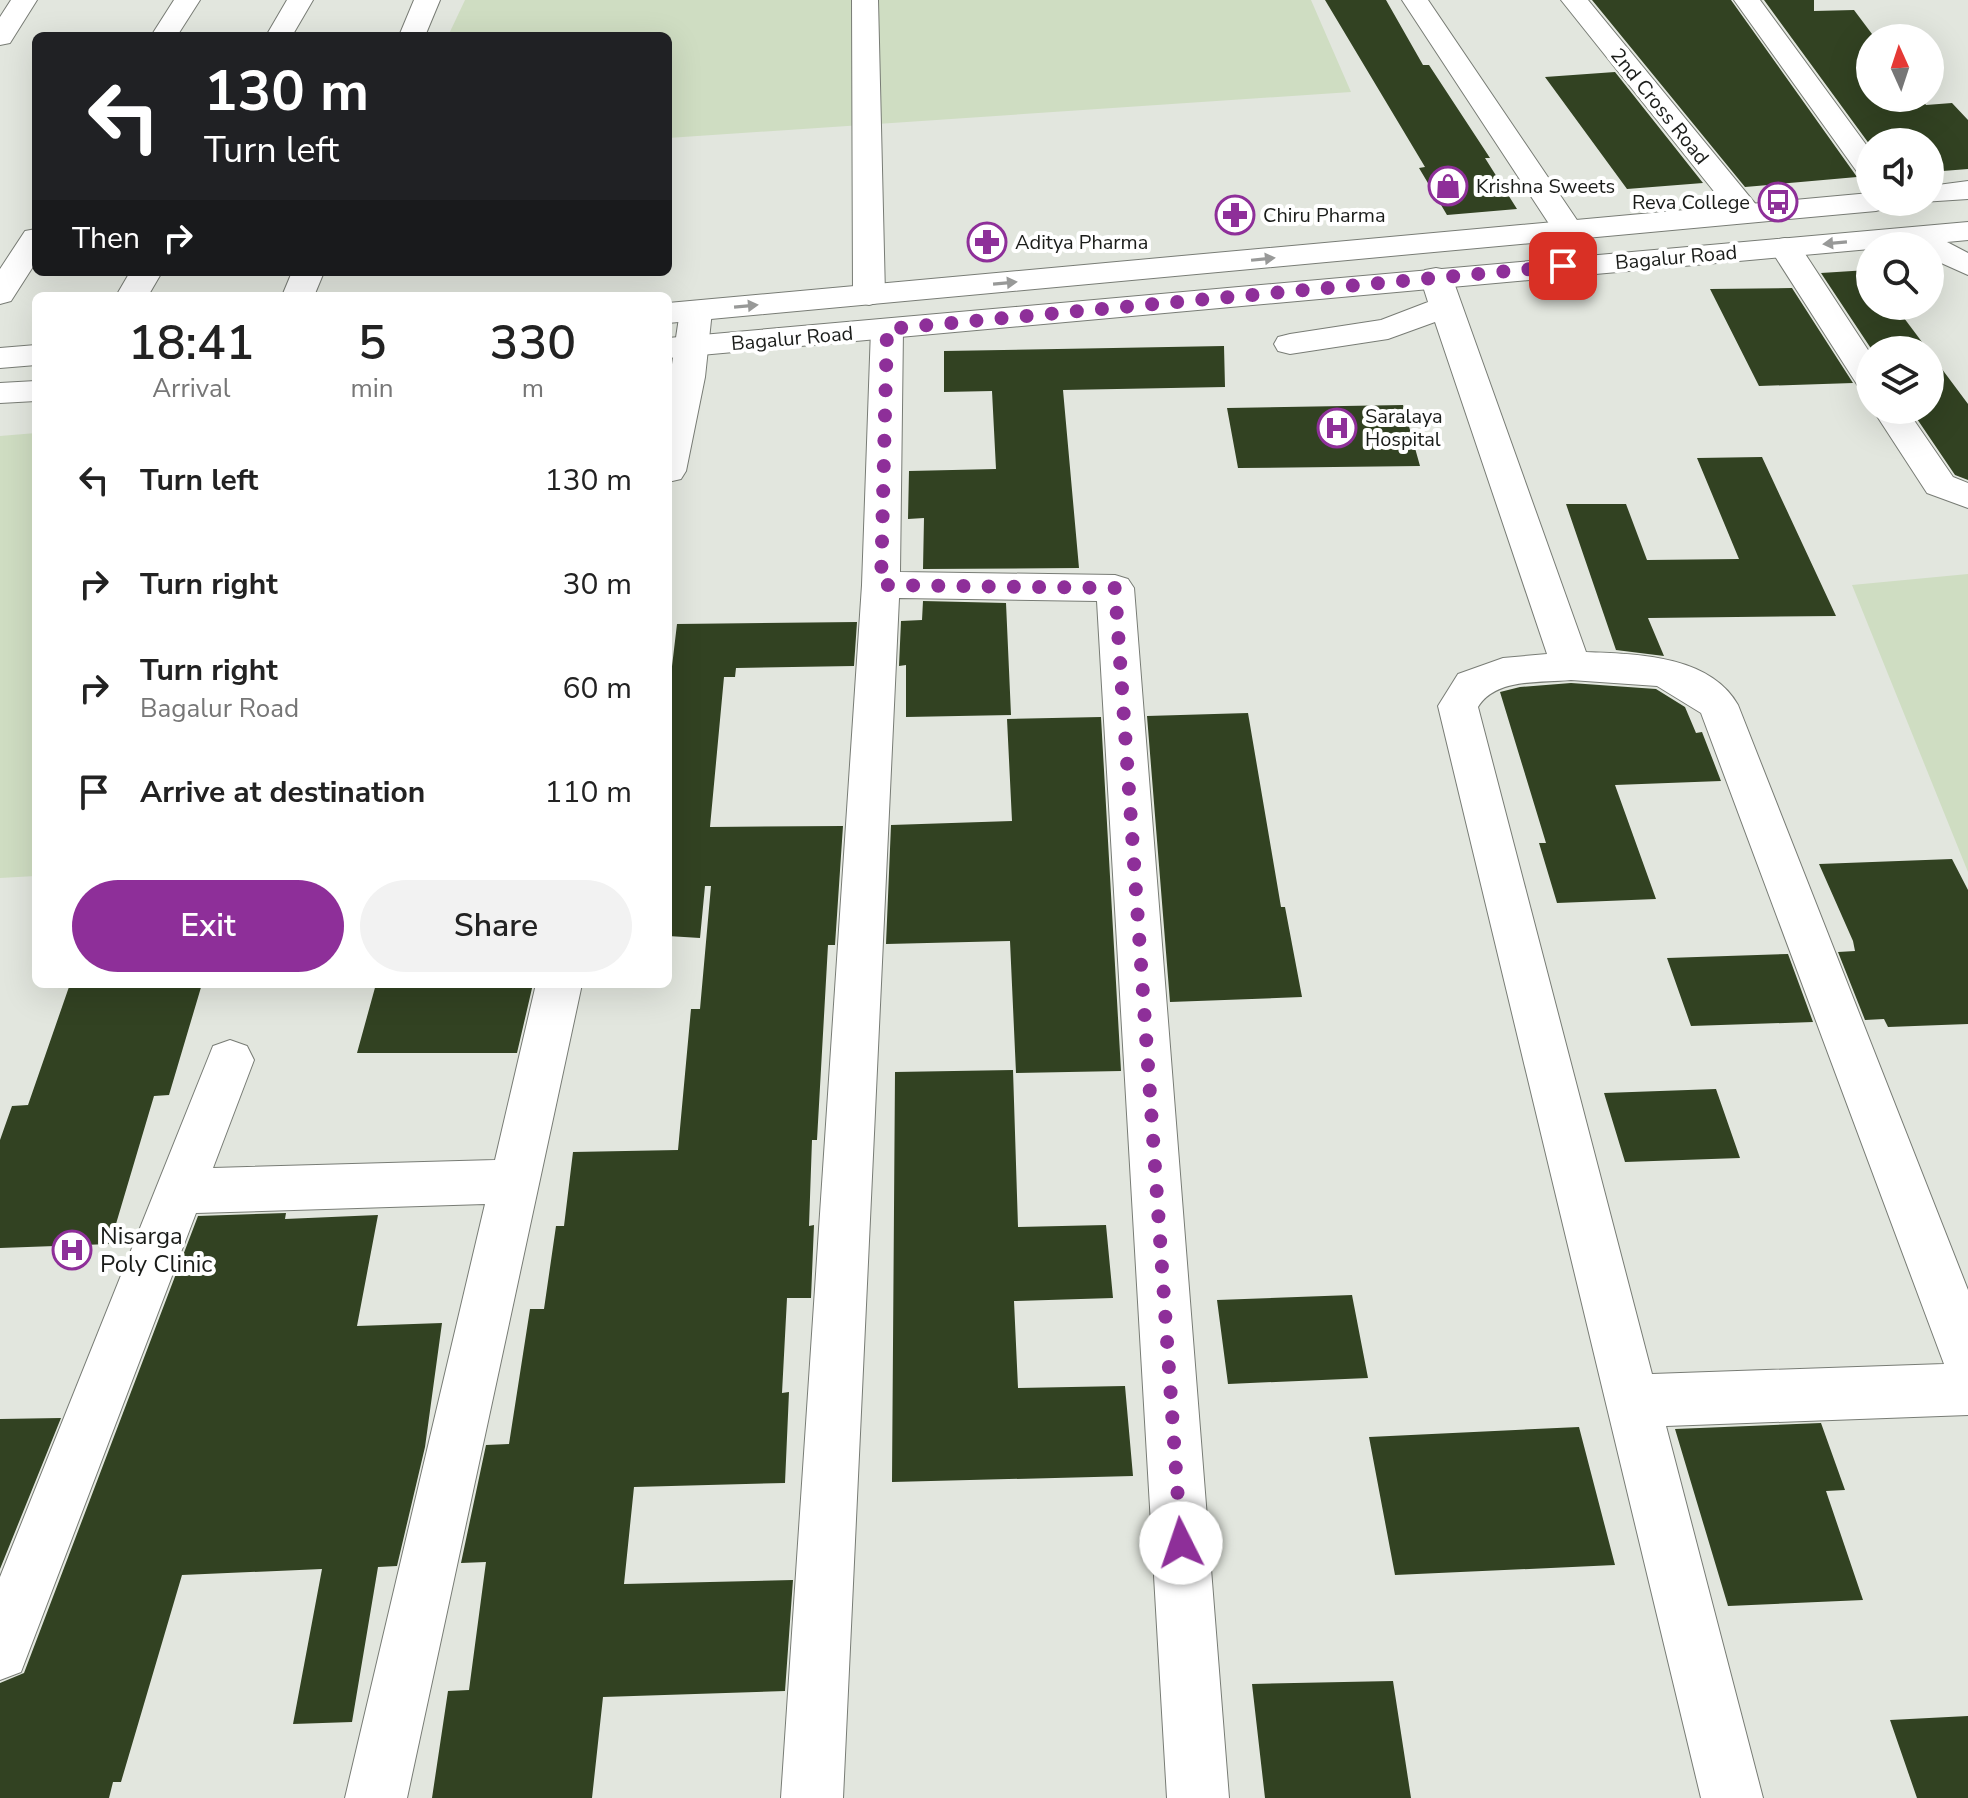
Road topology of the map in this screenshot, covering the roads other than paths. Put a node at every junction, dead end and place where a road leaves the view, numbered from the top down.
1 (24, 0) edge
2 (187, 0) edge
3 (300, 0) edge
4 (427, 0) edge
5 (865, 0) edge
6 (1415, 0) edge
7 (1574, 0) edge
8 (1747, 0) edge
9 (167, 32) edge
10 (281, 32) edge
11 (414, 32) edge
12 (0, 37) edge
13 (1856, 149) edge
14 (1944, 192) edge
15 (1856, 204) edge
16 (1747, 213) junction
17 (1891, 216) edge
18 (1968, 217) edge
19 (1568, 229) junction
20 (1968, 231) edge
21 (1907, 232) edge
22 (1944, 234) edge
23 (1856, 241) edge
24 (32, 244) edge
25 (1785, 247) junction
26 (1944, 254) edge
27 (1968, 266) edge
28 (1441, 291) junction
29 (0, 294) edge
30 (682, 312) edge
31 (878, 312) junction
32 (1290, 344) dead end
33 (679, 347) edge
34 (32, 355) edge
35 (1856, 357) edge
36 (0, 358) edge
37 (32, 391) edge
38 (0, 393) edge
39 (1899, 424) edge
40 (672, 452) edge
41 (1968, 496) edge
42 (881, 585) junction
43 (1571, 666) junction
44 (558, 988) edge
45 (230, 1060) dead end
46 (517, 1181) junction
47 (178, 1191) junction
48 (1968, 1358) edge
49 (1968, 1389) edge
50 (1634, 1401) junction
51 (0, 1651) edge
52 (376, 1798) edge
53 (812, 1798) edge
54 (1198, 1798) edge
55 (1732, 1798) edge

1 - 12 street
2 - 9 street
3 - 10 street
4 - 11 street
5 - 31 street
6 - 19 street
7 - 16 street, 2nd Cross Road
8 - 13 street
14 - 18 street
15 - 16 street, Bagalur Road
16 - 19 street, Bagalur Road
17 - 21 street
31 -> 19 street, Bagalur Road
20 - 22 street, Bagalur Road
23 -> 25 street, Bagalur Road
24 - 29 street
25 - 28 street, Bagalur Road
25 - 35 street
26 - 27 street
28 - 31 street, Bagalur Road
28 - 32 street
28 - 43 street
30 -> 31 street, Bagalur Road
30 - 33 street
31 - 33 street, Bagalur Road
31 - 42 street
33 - 40 street
34 - 36 street
37 - 38 street
39 - 41 street
42 - 53 street
42 - 54 street
43 - 48 street
43 - 50 street
44 - 46 street
45 - 47 street
46 - 47 street
46 - 52 street
47 - 51 street
49 - 50 street
50 - 55 street

